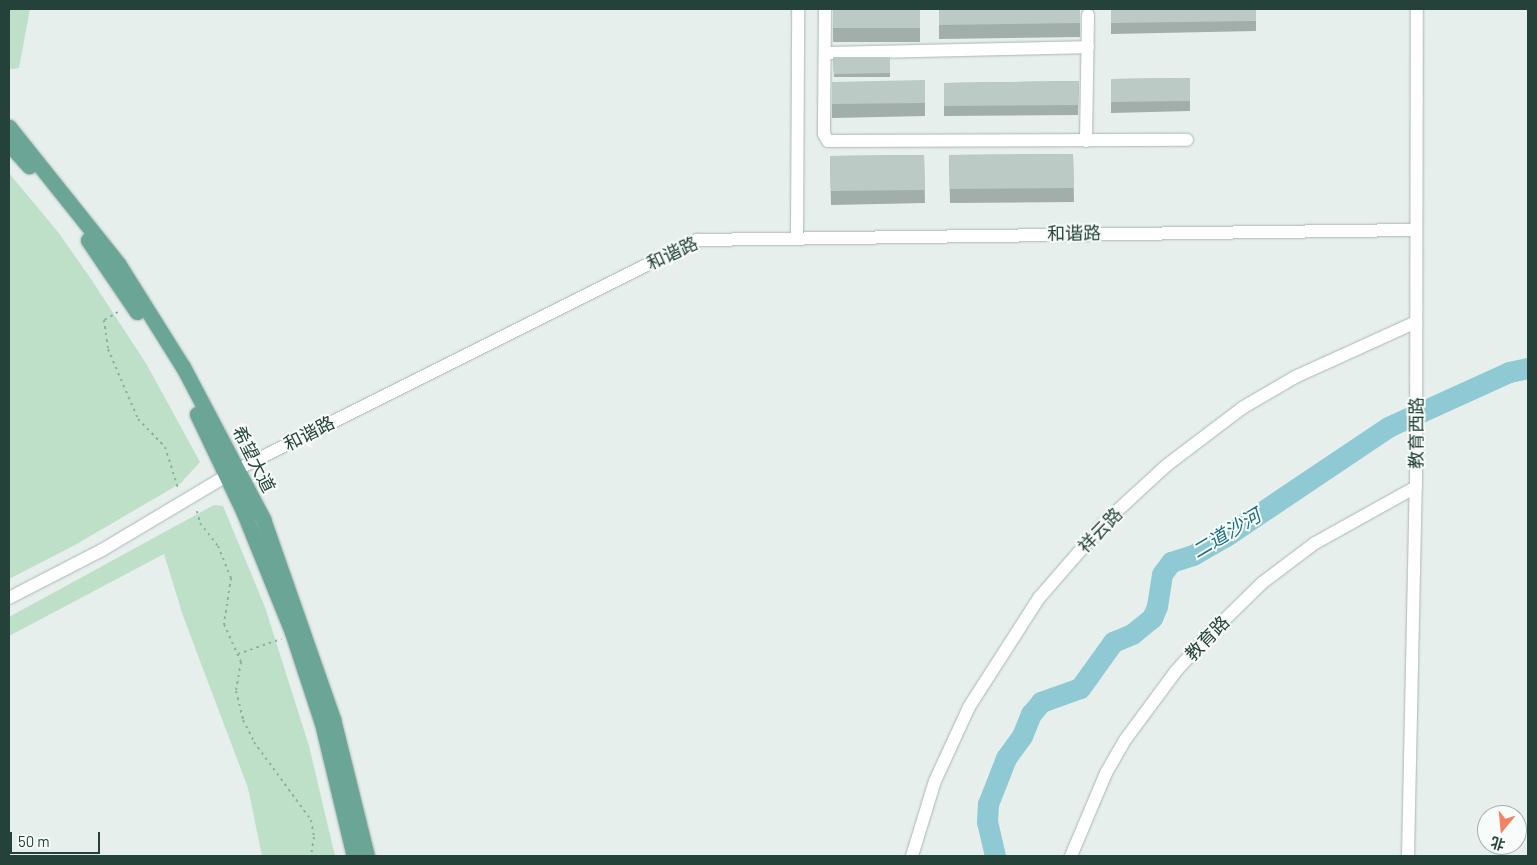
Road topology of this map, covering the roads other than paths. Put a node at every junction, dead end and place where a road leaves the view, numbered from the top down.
1 (798, 9) edge
2 (825, 9) edge
3 (1417, 9) edge
4 (1088, 15) dead end
5 (1088, 48) junction
6 (825, 53) junction
7 (9, 128) edge
8 (1086, 140) junction
9 (1187, 140) dead end
10 (9, 144) edge
11 (1416, 230) junction
12 (796, 236) junction
13 (1416, 322) junction
14 (232, 472) junction
15 (1416, 487) junction
16 (9, 598) edge
17 (354, 856) edge
18 (366, 856) edge
19 (912, 856) edge
20 (1071, 856) edge
21 (1408, 856) edge

1 - 12 street
2 - 6 street
3 - 11 street, 教育西路
4 - 5 street
5 - 6 street
5 - 8 street
6 - 8 street
7 - 14 main road, 希望大道
8 - 9 street
10 - 14 main road, 希望大道
11 - 12 street, 和谐路
11 - 13 street, 教育西路
12 - 14 street, 和谐路
13 - 15 street, 教育西路
13 - 19 street, 祥云路
14 - 16 street, 和谐路
14 - 17 main road, 希望大道
14 - 18 main road, 希望大道
15 - 20 street, 教育路
15 - 21 street, 教育西路

